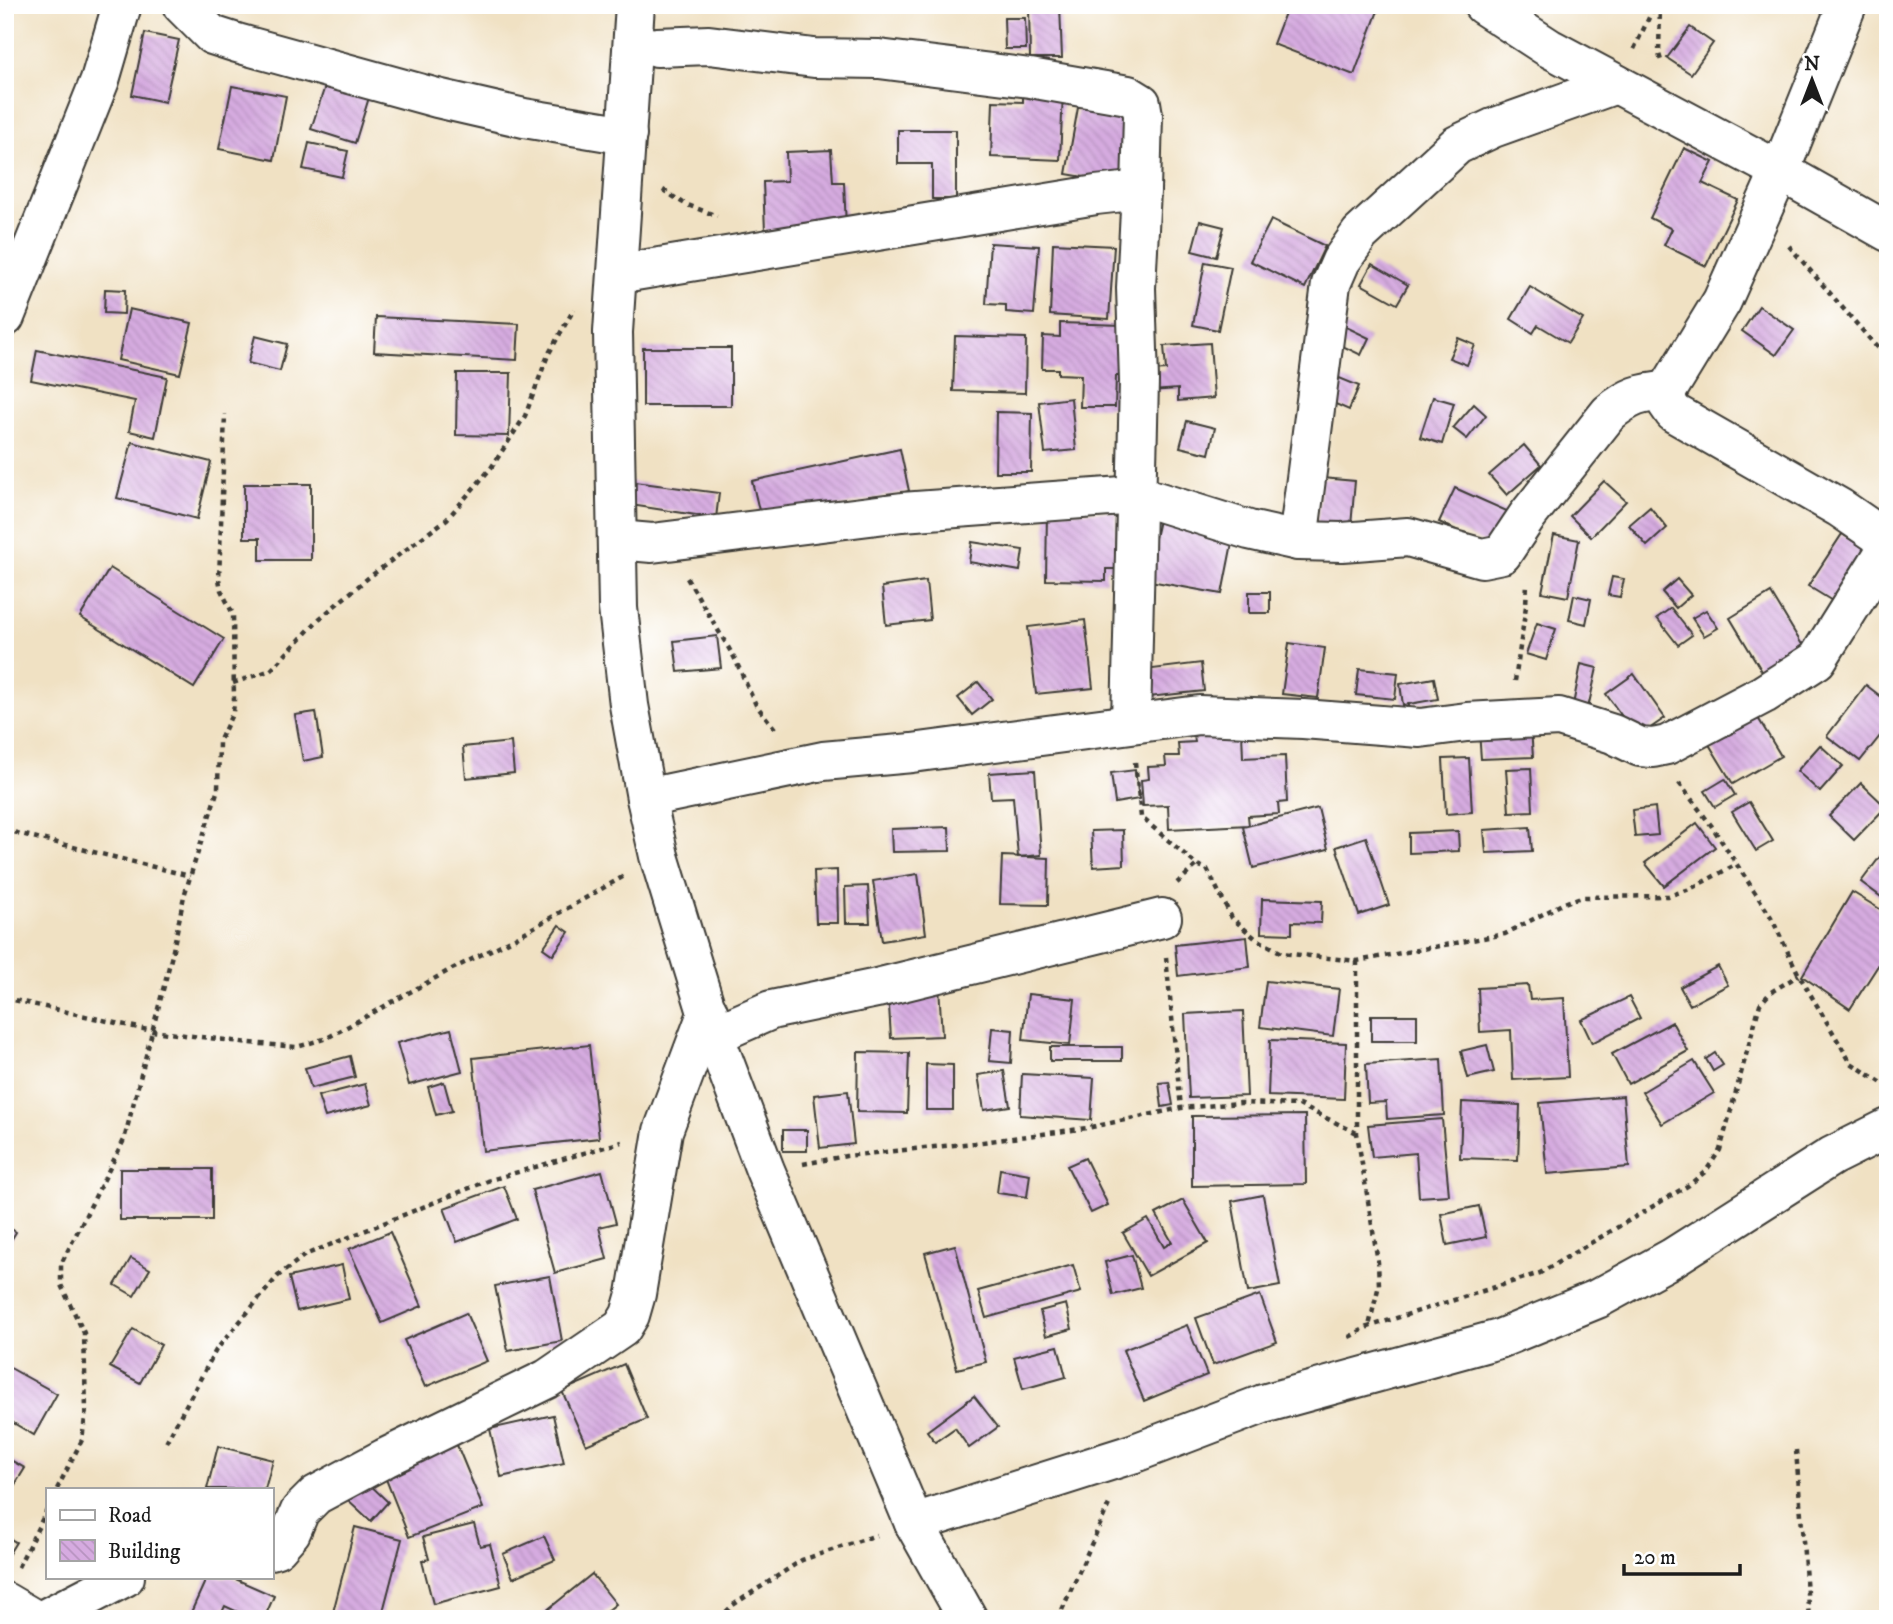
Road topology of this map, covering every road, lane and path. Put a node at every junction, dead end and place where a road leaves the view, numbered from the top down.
1 (122, 5) edge
2 (182, 5) edge
3 (635, 5) edge
4 (1483, 5) edge
5 (1655, 5) edge
6 (1847, 5) edge
7 (657, 47) dead end
8 (1616, 84) junction
9 (627, 135) junction
10 (1780, 171) junction
11 (658, 184) dead end
12 (1141, 190) junction
13 (1760, 215) junction
14 (719, 217) dead end
15 (1888, 232) edge
16 (617, 274) junction
17 (575, 308) dead end
18 (5, 317) edge
19 (1888, 360) edge
20 (1667, 391) junction
21 (225, 414) dead end
22 (1137, 495) junction
23 (1298, 541) junction
24 (1888, 541) edge
25 (635, 542) junction
26 (1888, 547) edge
27 (1527, 580) dead end
28 (233, 684) junction
29 (1514, 691) dead end
30 (1130, 723) junction
31 (1653, 748) junction
32 (822, 761) junction
33 (646, 798) junction
34 (5, 830) edge
35 (659, 856) junction
36 (1738, 864) junction
37 (1197, 865) junction
38 (190, 876) junction
39 (1162, 918) junction
40 (1357, 961) junction
41 (1799, 975) junction
42 (5, 998) edge
43 (711, 1023) junction
44 (152, 1031) junction
45 (1888, 1087) edge
46 (1181, 1108) junction
47 (1888, 1128) edge
48 (663, 1131) junction
49 (1357, 1133) junction
50 (765, 1170) junction
51 (1368, 1327) junction
52 (1348, 1338) dead end
53 (166, 1442) dead end
54 (1796, 1450) dead end
55 (1132, 1454) junction
56 (58, 1488) edge
57 (46, 1512) edge
58 (914, 1522) junction
59 (273, 1549) edge
60 (123, 1578) edge
61 (11, 1586) edge
62 (34, 1619) edge
63 (44, 1619) edge
64 (719, 1619) edge
65 (968, 1619) edge
66 (1058, 1619) edge
67 (1809, 1619) edge

1 - 18 street
2 - 9 street
3 - 9 street
4 - 8 street
5 - 8 path
6 - 10 street
7 - 12 street
8 - 10 street
8 - 23 street
9 - 16 street
10 - 13 street
10 - 15 street
11 - 14 path
12 - 16 street
12 - 22 street
13 - 19 path
13 - 20 street
16 - 25 street
17 - 28 path
20 - 23 street
20 - 24 street
21 - 28 path
22 - 23 street
22 - 25 street
22 - 30 street
25 - 32 path
25 - 33 street
26 - 31 street
27 - 29 path
28 - 38 path
30 - 31 street
30 - 32 street
30 - 37 path
31 - 36 path
32 - 33 street
33 - 35 street
34 - 38 path
35 - 43 street
35 - 44 path
36 - 40 path
36 - 41 path
37 - 39 path
37 - 40 path
38 - 44 path
39 - 43 street
39 - 46 path
40 - 49 path
41 - 45 path
41 - 51 path
42 - 44 path
43 - 48 street
43 - 50 street
44 - 56 path
46 - 49 path
46 - 50 path
47 - 55 street
48 - 53 path
48 - 59 street
49 - 51 path
50 - 58 street
51 - 52 path
54 - 67 path
55 - 58 street
55 - 66 path
57 - 61 path
58 - 64 path
58 - 65 street
60 - 63 street
61 - 62 street

